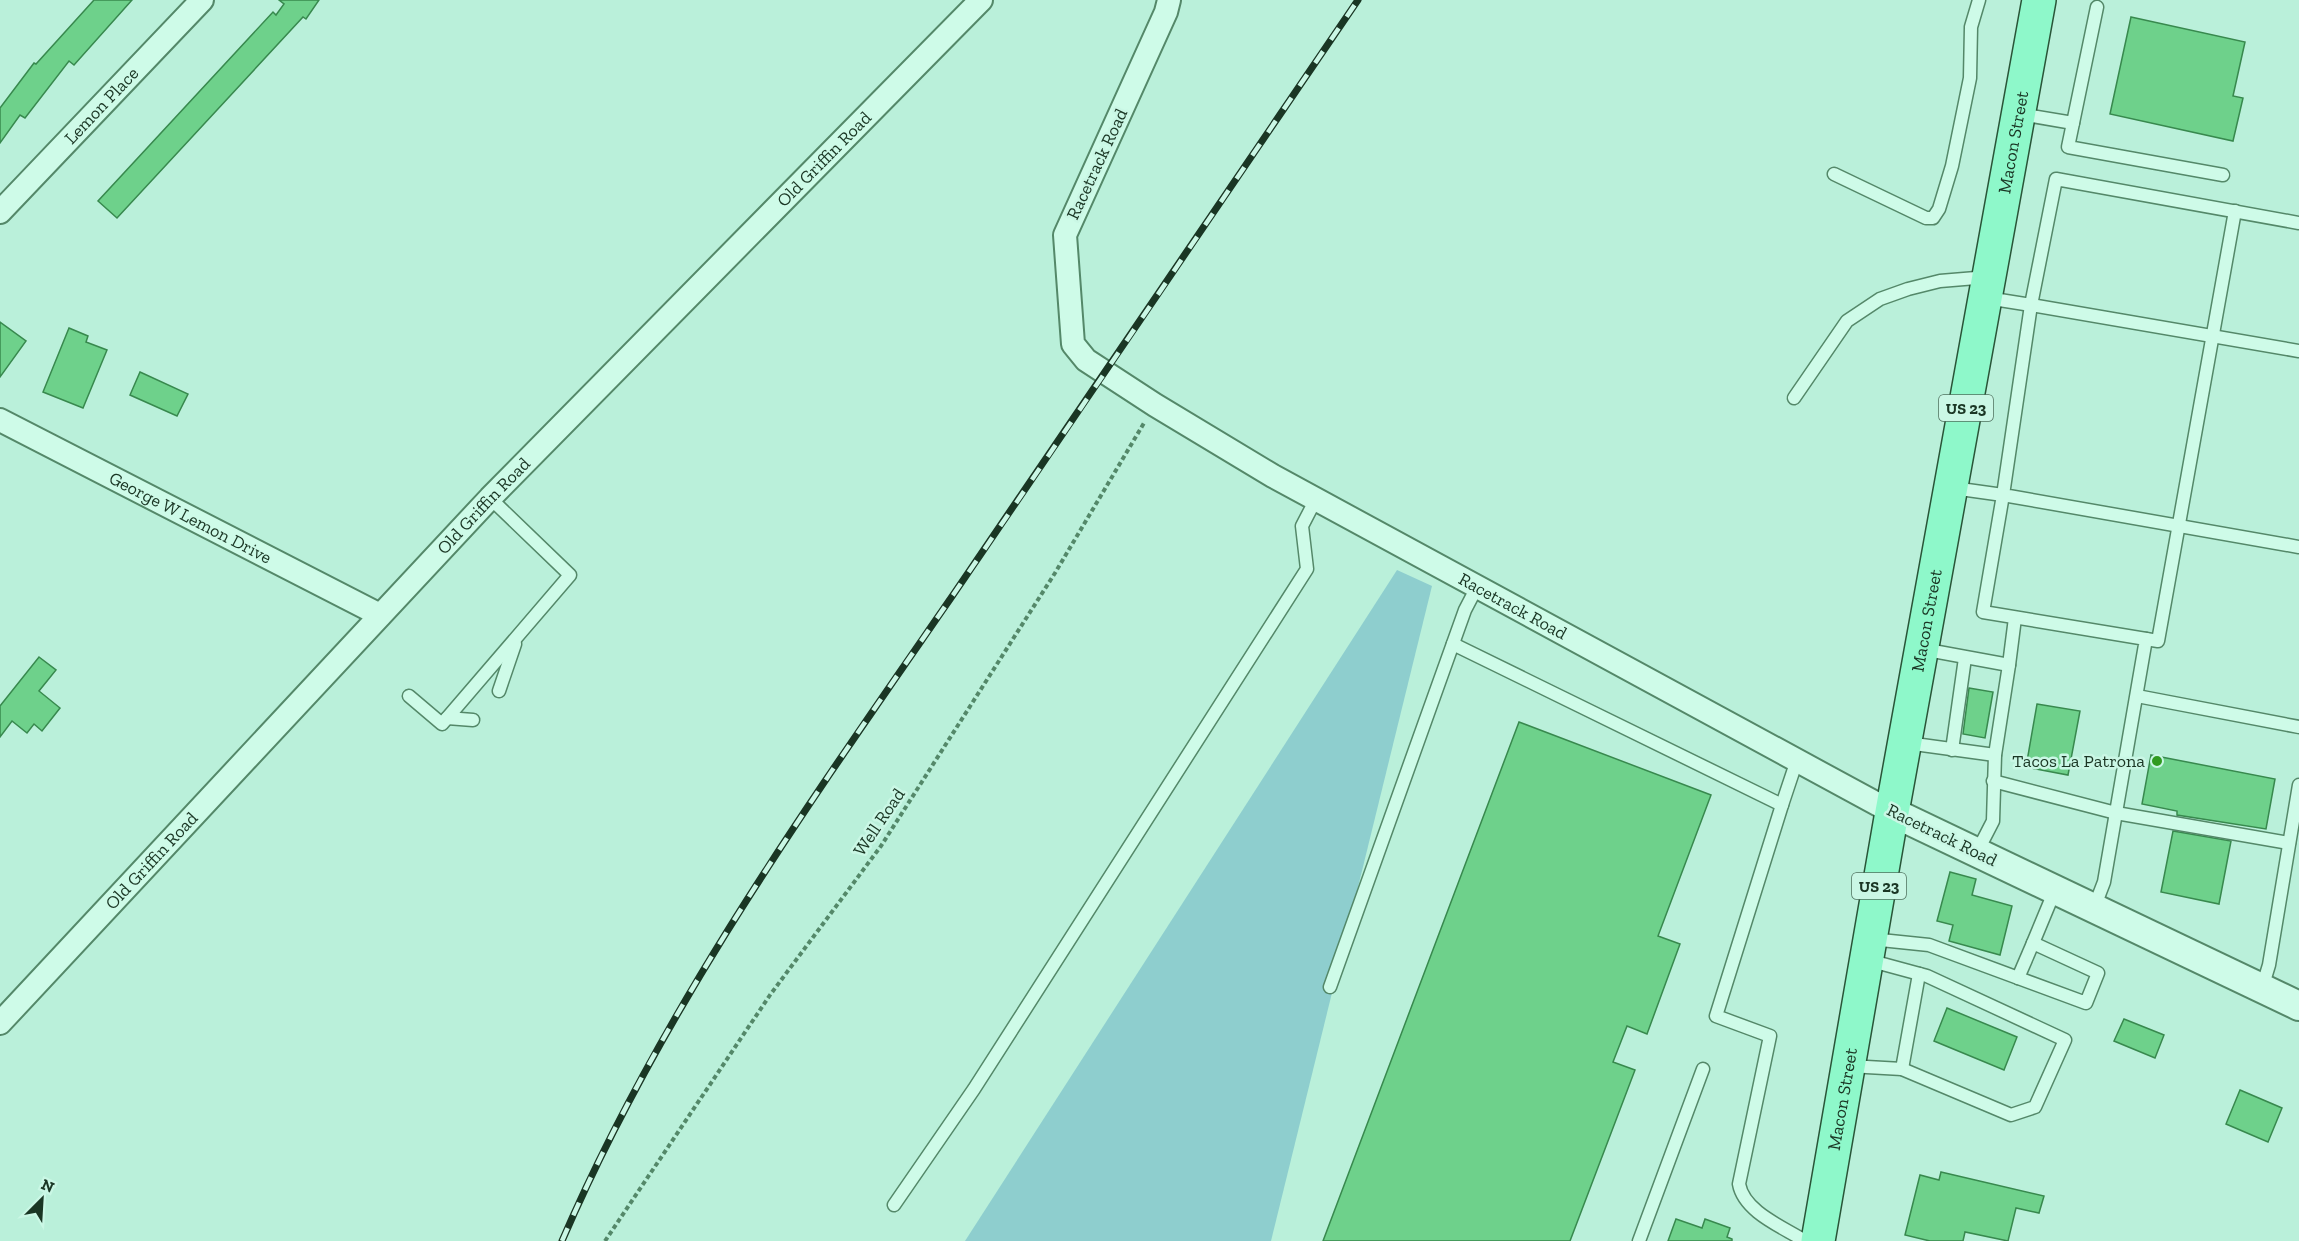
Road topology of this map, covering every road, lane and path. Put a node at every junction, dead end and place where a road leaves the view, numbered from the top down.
1 (202, 0) edge
2 (981, 0) edge
3 (1169, 0) edge
4 (1978, 0) edge
5 (2039, 0) edge
6 (2097, 7) dead end
7 (2019, 114) junction
8 (2073, 123) junction
9 (1834, 174) dead end
10 (2223, 175) dead end
11 (2235, 211) junction
12 (0, 212) edge
13 (2299, 223) edge
14 (1988, 287) junction
15 (2031, 305) junction
16 (2212, 336) junction
17 (2299, 351) edge
18 (1794, 398) dead end
19 (1155, 405) junction
20 (0, 420) edge
21 (1952, 487) junction
22 (2003, 495) junction
23 (490, 498) junction
24 (1316, 499) junction
25 (2179, 525) junction
26 (2299, 547) edge
27 (1477, 587) junction
28 (380, 615) junction
29 (2015, 618) junction
30 (517, 638) junction
31 (2146, 639) junction
32 (1453, 644) junction
33 (1921, 649) junction
34 (1965, 658) junction
35 (2008, 665) junction
36 (499, 691) dead end
37 (409, 696) dead end
38 (2137, 696) junction
39 (473, 720) dead end
40 (444, 721) junction
41 (2299, 727) edge
42 (1904, 743) junction
43 (1952, 750) junction
44 (1995, 755) junction
45 (1797, 760) junction
46 (1994, 781) junction
47 (2298, 794) edge
48 (1782, 805) junction
49 (1892, 812) junction
50 (2116, 813) junction
51 (2289, 843) junction
52 (1977, 852) junction
53 (2055, 890) junction
54 (2094, 908) junction
55 (2033, 943) junction
56 (1868, 950) junction
57 (1919, 974) junction
58 (2018, 978) junction
59 (1330, 987) dead end
60 (2262, 988) junction
61 (2299, 1006) edge
62 (0, 1023) edge
63 (1848, 1066) junction
64 (1703, 1069) dead end
65 (1902, 1069) junction
66 (894, 1204) dead end
67 (605, 1241) edge
68 (1639, 1241) edge
69 (1805, 1241) edge
70 (1818, 1241) edge

1 - 12 street, Lemon Place
2 - 23 street, Old Griffin Road
3 - 19 street, Racetrack Road
4 - 9 lane
5 - 7 main road, Macon Street / US 23
6 - 8 lane
7 - 8 lane
7 - 14 main road, Macon Street / US 23
8 - 10 lane
11 - 13 lane
11 - 15 lane
11 - 16 lane
14 - 15 lane
14 - 18 lane
14 - 21 main road, Macon Street / US 23
15 - 16 lane
15 - 22 lane
16 - 17 lane
16 - 25 lane
19 - 24 street, Racetrack Road
19 - 67 path, Well Road
20 - 28 street, George W Lemon Drive
21 - 22 lane
21 - 33 main road, Macon Street / US 23
22 - 25 lane
22 - 29 lane
23 - 28 street, Old Griffin Road
23 - 30 lane
24 - 27 street, Racetrack Road
24 - 66 lane
25 - 26 lane
25 - 31 lane
27 - 32 lane
27 - 45 street, Racetrack Road
28 - 62 street, Old Griffin Road
29 - 31 lane
29 - 35 lane
30 - 36 lane
30 - 40 lane
31 - 38 lane
32 - 48 lane
32 - 59 lane
33 - 34 lane
33 - 42 main road, Macon Street / US 23
34 - 35 lane
34 - 43 lane
35 - 44 lane
37 - 40 lane
38 - 41 lane
38 - 50 lane
39 - 40 lane
42 - 43 lane
42 - 49 main road, Macon Street / US 23
43 - 44 lane
44 - 46 lane
45 - 48 lane
45 - 49 street, Racetrack Road
46 - 50 lane
46 - 52 lane
47 - 51 lane
48 - 69 lane
49 - 52 street, Racetrack Road
49 - 56 main road, Macon Street / US 23
50 - 51 lane
50 - 54 lane
51 - 60 lane
52 - 53 street, Racetrack Road
53 - 54 street, Racetrack Road
53 - 55 lane
54 - 60 street, Racetrack Road
55 - 58 lane
55 - 58 lane
56 - 57 lane
56 - 58 lane
56 - 63 main road, Macon Street / US 23
57 - 65 lane
57 - 65 lane
60 - 61 street, Racetrack Road
63 - 65 lane
63 - 70 main road, Macon Street / US 23
64 - 68 lane

